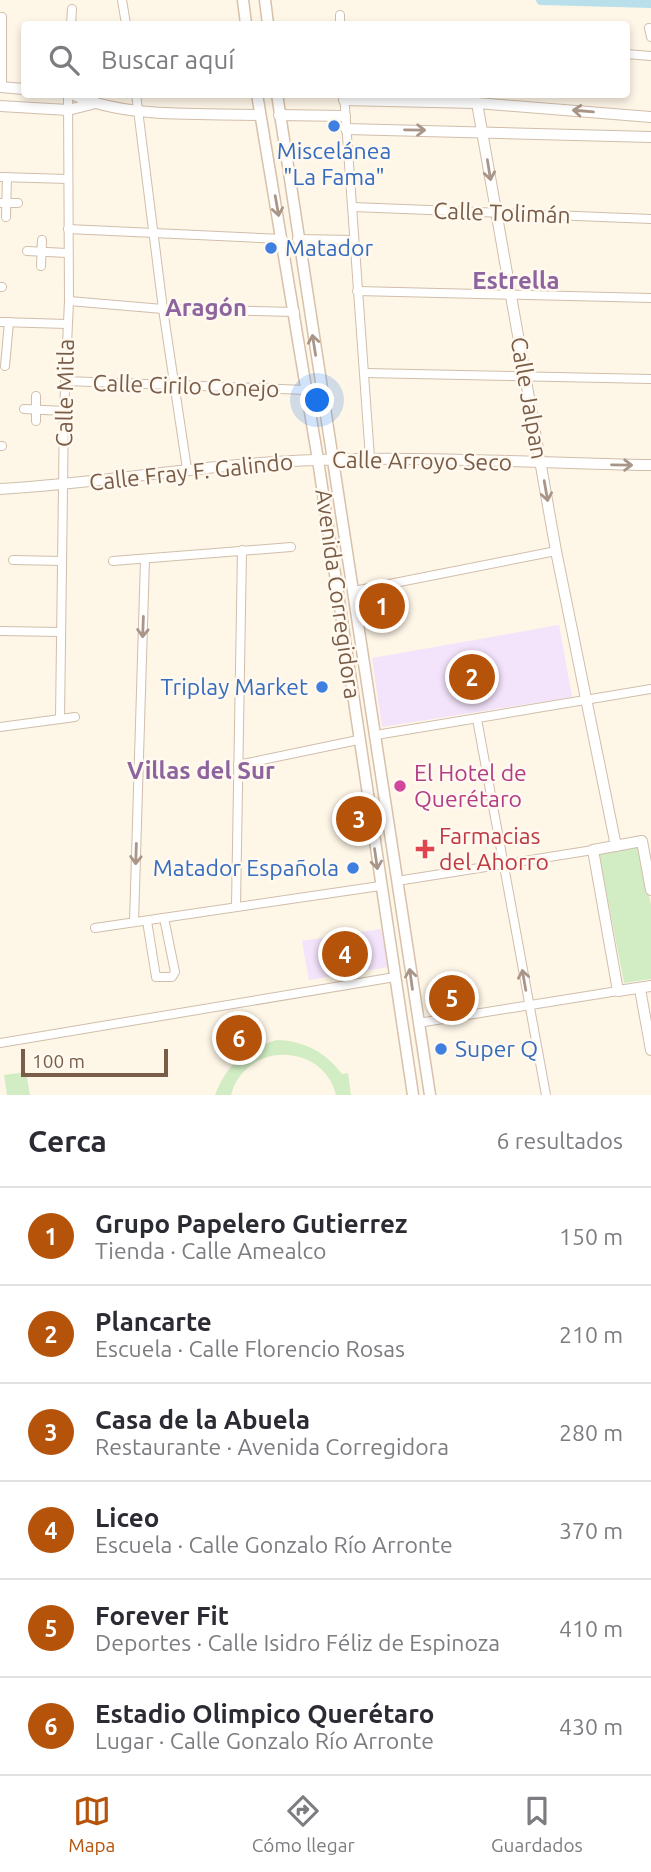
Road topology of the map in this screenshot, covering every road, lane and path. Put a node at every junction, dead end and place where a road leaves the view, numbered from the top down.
1 (122, 0) edge
2 (240, 0) edge
3 (267, 0) edge
4 (72, 9) dead end
5 (2, 17) dead end
6 (245, 19) edge
7 (267, 19) edge
8 (71, 21) edge
9 (126, 21) edge
10 (630, 54) edge
11 (651, 55) edge
12 (1, 87) edge
13 (21, 89) edge
14 (70, 98) edge
15 (79, 98) edge
16 (136, 98) edge
17 (257, 98) edge
18 (277, 98) edge
19 (344, 98) edge
20 (410, 98) edge
21 (477, 99) edge
22 (93, 104) junction
23 (0, 106) edge
24 (68, 110) junction
25 (137, 110) junction
26 (259, 115) junction
27 (279, 115) junction
28 (345, 116) junction
29 (651, 117) edge
30 (346, 129) junction
31 (483, 132) junction
32 (651, 137) edge
33 (4, 177) edge
34 (67, 179) junction
35 (3, 203) edge
36 (18, 203) dead end
37 (353, 207) junction
38 (495, 213) junction
39 (6, 217) dead end
40 (651, 219) edge
41 (68, 229) junction
42 (154, 233) junction
43 (283, 239) junction
44 (297, 239) junction
45 (42, 240) dead end
46 (354, 240) junction
47 (27, 251) dead end
48 (41, 252) junction
49 (67, 253) junction
50 (41, 266) dead end
51 (357, 291) junction
52 (511, 295) junction
53 (651, 298) edge
54 (69, 301) junction
55 (163, 309) junction
56 (295, 313) junction
57 (5, 322) edge
58 (67, 324) junction
59 (6, 363) edge
60 (365, 373) junction
61 (524, 376) junction
62 (651, 379) edge
63 (65, 381) junction
64 (174, 385) junction
65 (307, 390) junction
66 (36, 396) dead end
67 (24, 409) dead end
68 (36, 409) junction
69 (64, 411) junction
70 (36, 421) dead end
71 (370, 458) junction
72 (318, 460) junction
73 (333, 460) junction
74 (541, 463) junction
75 (651, 465) edge
76 (187, 469) junction
77 (65, 485) junction
78 (0, 489) edge
79 (292, 547) dead end
80 (242, 550) junction
81 (556, 551) junction
82 (145, 559) junction
83 (13, 560) dead end
84 (62, 561) junction
85 (113, 561) dead end
86 (354, 591) junction
87 (0, 631) edge
88 (61, 632) junction
89 (651, 689) edge
90 (584, 700) junction
91 (75, 717) dead end
92 (60, 719) junction
93 (477, 719) junction
94 (0, 726) edge
95 (376, 735) junction
96 (358, 740) junction
97 (238, 765) junction
98 (647, 840) edge
99 (616, 846) junction
100 (593, 850) junction
101 (503, 866) junction
102 (397, 881) junction
103 (380, 886) junction
104 (651, 890) edge
105 (236, 906) junction
106 (164, 918) junction
107 (147, 921) junction
108 (134, 922) junction
109 (95, 928) dead end
110 (395, 977) junction
111 (651, 986) edge
112 (640, 989) junction
113 (618, 990) junction
114 (528, 1005) junction
115 (418, 1023) junction
116 (0, 1043) edge
117 (651, 1050) edge
118 (413, 1095) edge
119 (430, 1095) edge
120 (546, 1095) edge

1 - 9 street
2 - 6 main road
3 - 7 main road
4 - 8 street
5 - 12 street
10 - 11 street
12 - 13 street
14 - 24 street, Calle Mitla
15 - 22 street
16 - 25 street
17 - 26 main road, Avenida Corregidora
18 - 27 main road, Avenida Corregidora
19 - 28 street
20 - 21 street
29 -> 21 street
21 - 31 street, Calle Jalpan
22 - 24 street
22 - 25 street
23 - 24 street
24 - 34 street, Calle Mitla
25 - 26 street
25 - 42 street
26 -> 43 main road, Avenida Corregidora
27 - 28 street
27 - 44 main road, Avenida Corregidora
28 - 30 street
30 -> 31 street
30 - 37 street
31 - 32 street
31 -> 38 street, Calle Jalpan
33 - 34 street
33 - 35 street
34 - 41 street, Calle Mitla
35 - 36 street
35 - 39 street
37 - 38 street, Calle Tolimán
37 - 46 street
38 - 40 street, Calle Tolimán
38 - 52 street, Calle Jalpan
41 - 42 street
41 - 49 street, Calle Mitla
42 - 43 street
42 - 55 street
43 - 56 main road, Avenida Corregidora
44 - 46 street
73 -> 44 main road, Avenida Corregidora
45 - 48 street
46 - 51 street
47 - 48 street
48 - 49 street
48 - 50 street
49 - 54 street, Calle Mitla
51 - 52 street
51 - 60 street
52 - 53 street
52 - 61 street, Calle Jalpan
54 - 55 street
54 - 58 street, Calle Mitla
55 - 56 street
55 - 64 street
56 - 65 main road, Avenida Corregidora
57 - 58 street
57 - 59 street
58 - 63 street, Calle Mitla
60 - 61 street
60 - 71 street
61 - 62 street
61 - 74 street, Calle Jalpan
63 - 64 street, Calle Cirilo Conejo
63 - 69 street, Calle Mitla
64 - 65 street, Calle Cirilo Conejo
64 - 76 street
65 - 72 main road, Avenida Corregidora
66 - 68 street
67 - 68 street
68 - 69 street
68 - 70 street
69 - 77 street, Calle Mitla
71 - 73 street, Calle Arroyo Seco
71 - 74 street, Calle Arroyo Seco
72 - 73 street, Calle Arroyo Seco
72 - 76 street, Calle Fray F. Galindo
72 - 96 main road, Avenida Corregidora
73 - 86 main road, Avenida Corregidora
74 -> 75 street, Calle Arroyo Seco
74 -> 81 street, Calle Jalpan
76 - 77 street, Calle Fray F. Galindo
77 - 78 street, Calle Fray F. Galindo
77 - 84 street, Calle Mitla
79 - 80 street
80 - 82 street
80 - 97 street
81 - 86 street
81 - 90 street, Calle Jalpan
82 - 85 street
82 -> 108 street
83 - 84 street
84 - 88 street, Calle Mitla
86 - 95 main road, Avenida Corregidora
87 - 88 street
88 - 92 street, Calle Mitla
89 - 90 street
90 - 93 street
90 - 99 street, Calle Jalpan
91 - 92 street
92 - 94 street
93 - 95 street
93 - 101 street
95 - 102 main road, Avenida Corregidora
96 - 97 street
96 -> 103 main road, Avenida Corregidora
97 - 105 street
98 - 99 street
98 - 104 street
99 - 100 street
100 - 101 street
100 - 113 street
101 - 102 street
114 -> 101 street
115 -> 102 main road, Avenida Corregidora
103 - 105 street
103 - 110 main road, Avenida Corregidora
105 - 106 street
106 - 107 street
106 - 107 street
107 - 108 street
108 - 109 street
110 - 116 street
110 - 118 main road, Avenida Corregidora
111 - 112 street
112 - 113 street
112 - 117 street
113 - 114 street
114 - 115 street
114 - 120 street
115 - 119 main road, Avenida Corregidora

